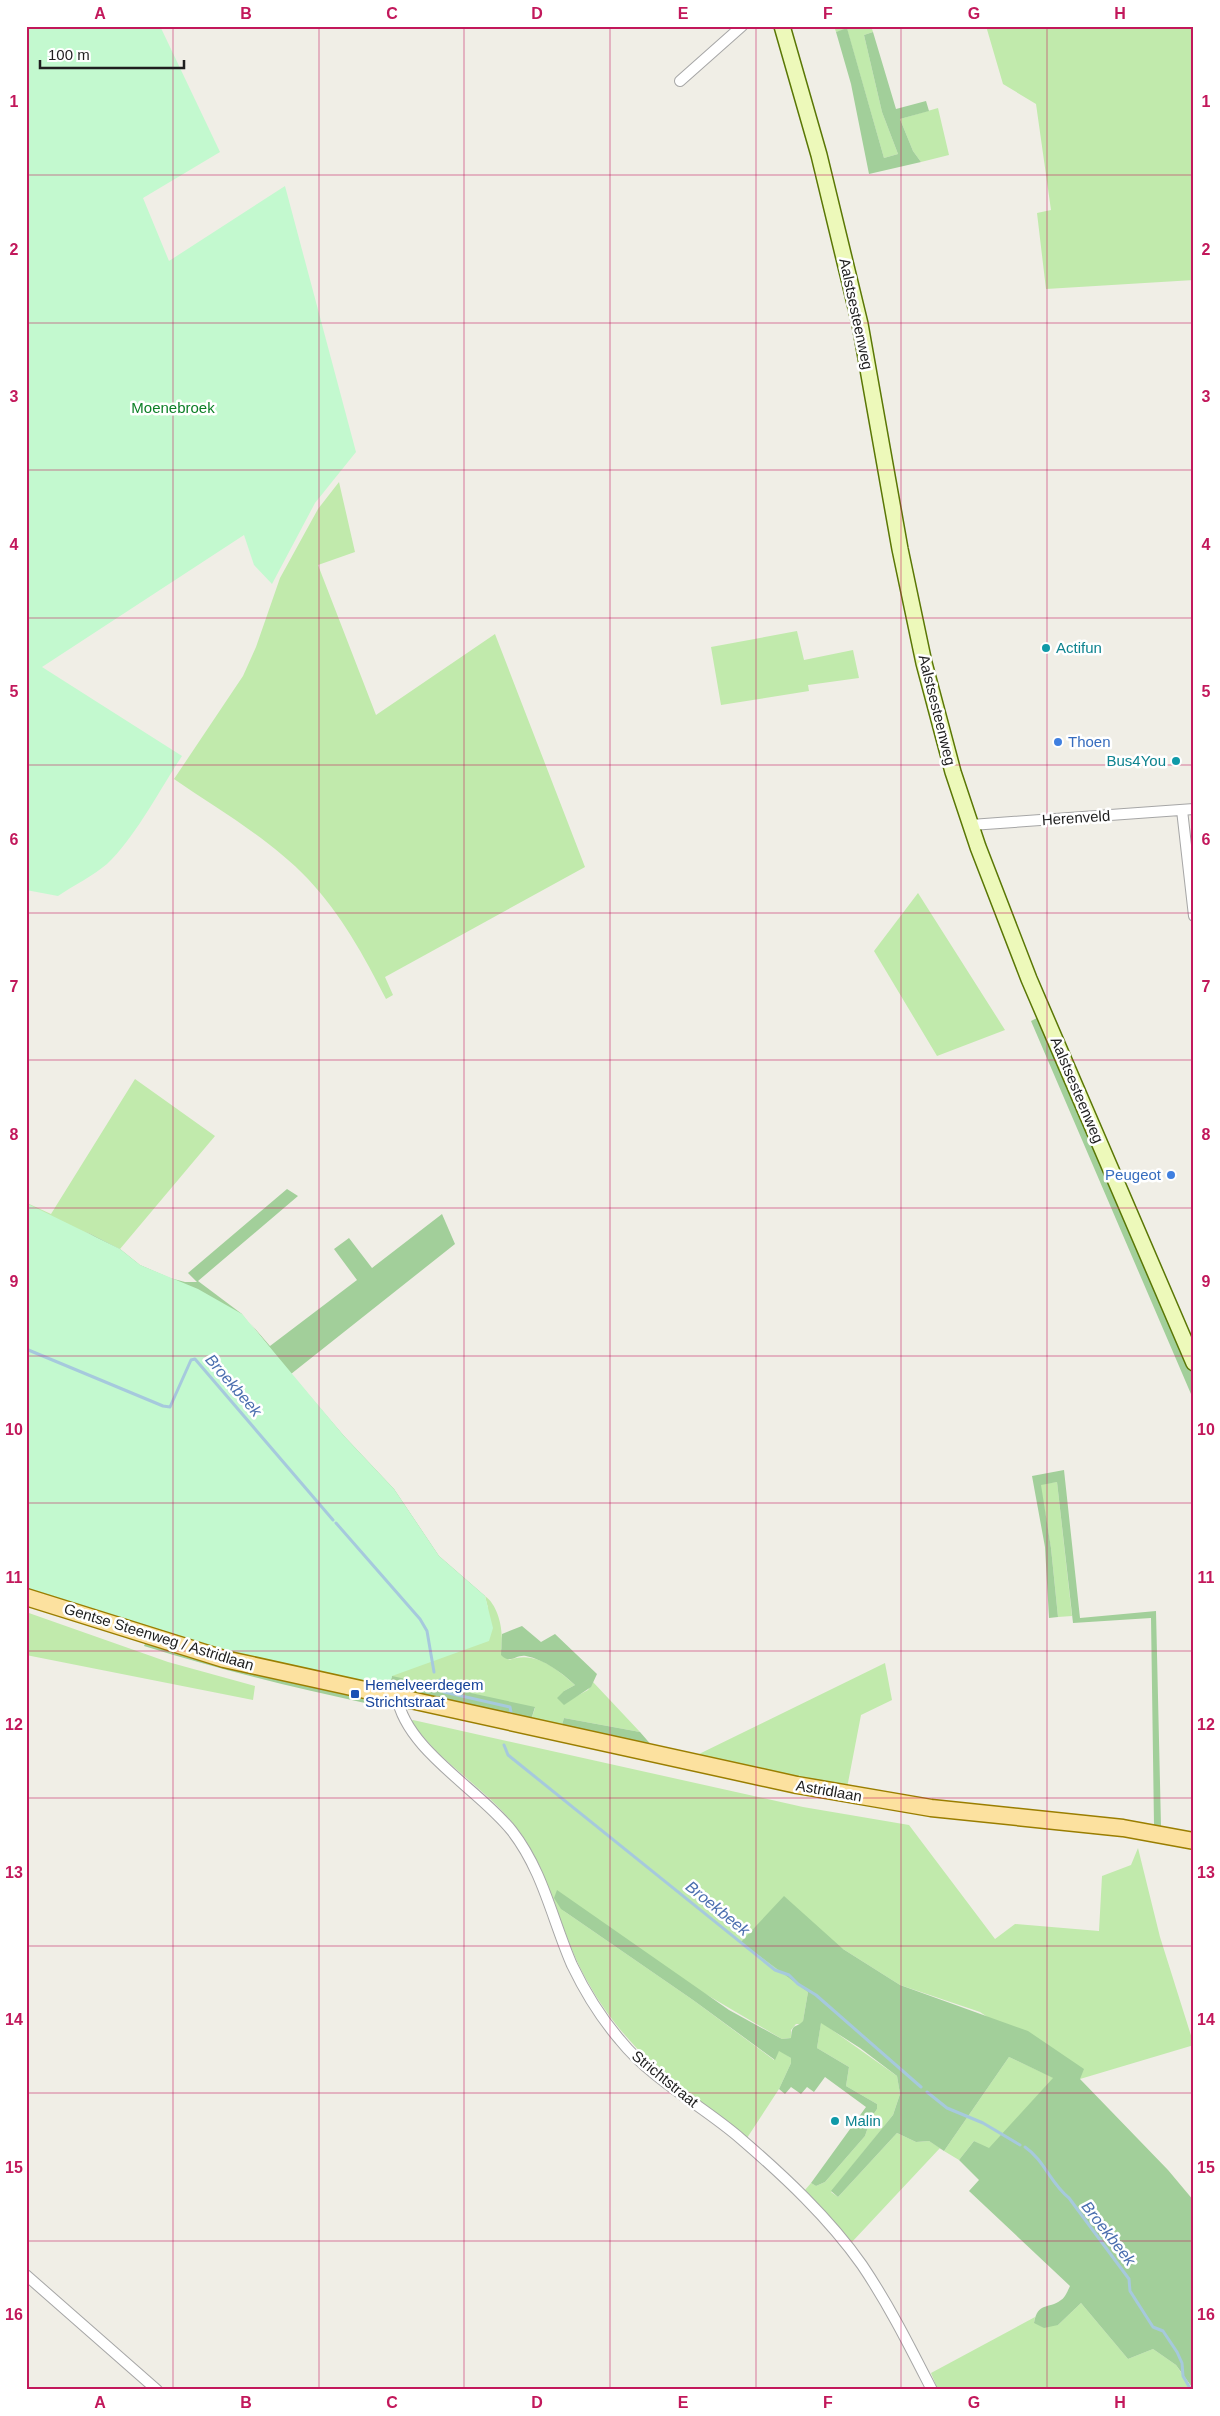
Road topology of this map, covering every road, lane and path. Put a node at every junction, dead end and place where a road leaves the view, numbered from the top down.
1 (742, 26) edge
2 (782, 26) edge
3 (680, 81) dead end
4 (1182, 810) junction
5 (1194, 810) edge
6 (971, 825) junction
7 (1194, 916) edge
8 (1194, 1363) edge
9 (26, 1596) edge
10 (398, 1697) junction
11 (468, 1714) joint
12 (1194, 1841) edge
13 (26, 2275) edge
14 (157, 2390) edge
15 (932, 2390) edge

1 - 3 street
2 - 6 main road, Aalstsesteenweg
4 - 5 street, Herenveld
4 - 6 street, Herenveld
4 - 7 street
6 - 8 main road, Aalstsesteenweg
9 - 10 main road, Gentse Steenweg / Astridlaan
10 - 11 main road, Gentse Steenweg / Astridlaan
10 - 15 street, Strichtstraat
11 - 12 main road, Astridlaan
13 - 14 street

